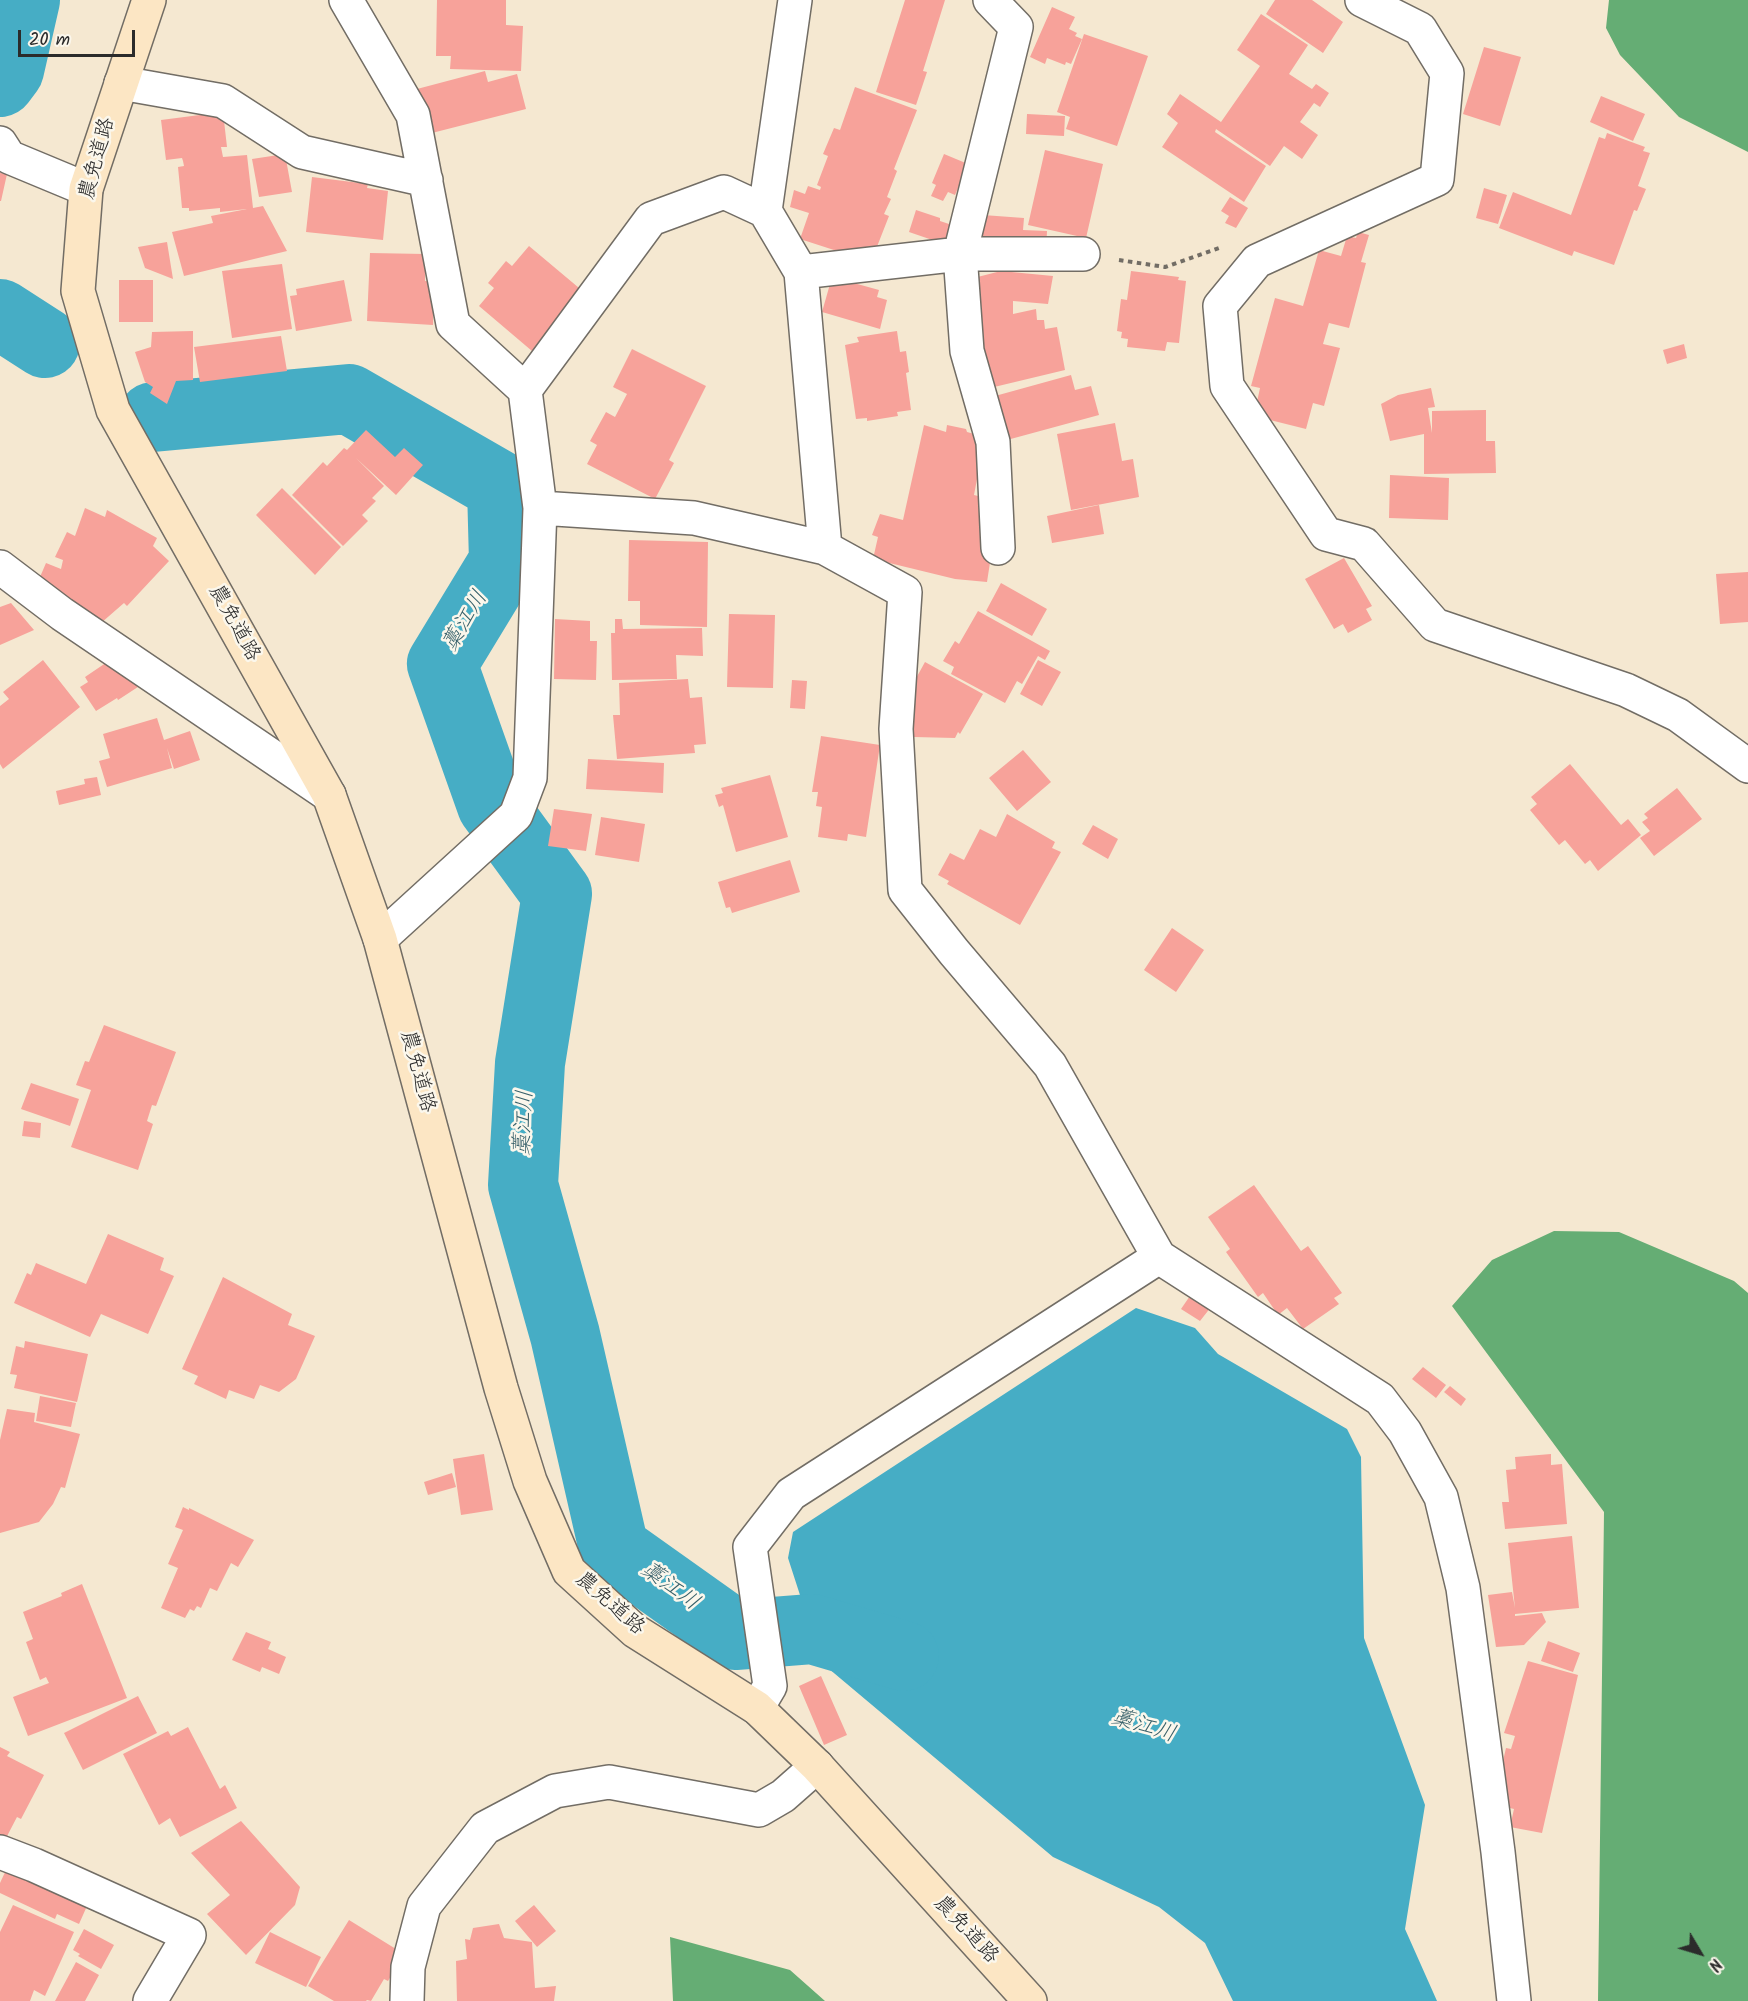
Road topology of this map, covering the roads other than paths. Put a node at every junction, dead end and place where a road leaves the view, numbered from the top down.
1 (149, 0) edge
2 (346, 0) edge
3 (795, 0) edge
4 (990, 0) edge
5 (1362, 0) edge
6 (121, 83) junction
7 (0, 143) edge
8 (426, 180) junction
9 (86, 189) junction
10 (765, 211) junction
11 (960, 254) junction
12 (1083, 254) dead end
13 (801, 272) junction
14 (525, 390) junction
15 (540, 508) junction
16 (825, 548) junction
17 (998, 548) dead end
18 (0, 567) edge
19 (1748, 766) edge
20 (329, 795) junction
21 (380, 939) junction
22 (1159, 1257) junction
23 (757, 1708) junction
24 (817, 1766) junction
25 (0, 1852) edge
26 (150, 2001) edge
27 (407, 2001) edge
28 (1030, 2001) edge
29 (1514, 2001) edge

1 - 6 street, 農免道路
2 - 8 street
3 - 10 street
4 - 11 street
5 - 19 street
6 - 8 street
6 - 9 street, 農免道路
7 - 9 street
8 - 14 street
9 - 20 street, 農免道路
10 - 13 street
10 - 14 street
11 - 12 street
11 - 13 street
11 - 17 street
13 - 16 street
14 - 15 street
15 - 16 street
15 - 21 street
16 - 22 street
18 - 20 street
20 - 21 street, 農免道路
21 - 23 street, 農免道路
22 - 23 street
22 - 29 street
23 - 24 street, 農免道路
24 - 27 street
24 - 28 street, 農免道路
25 - 26 street

